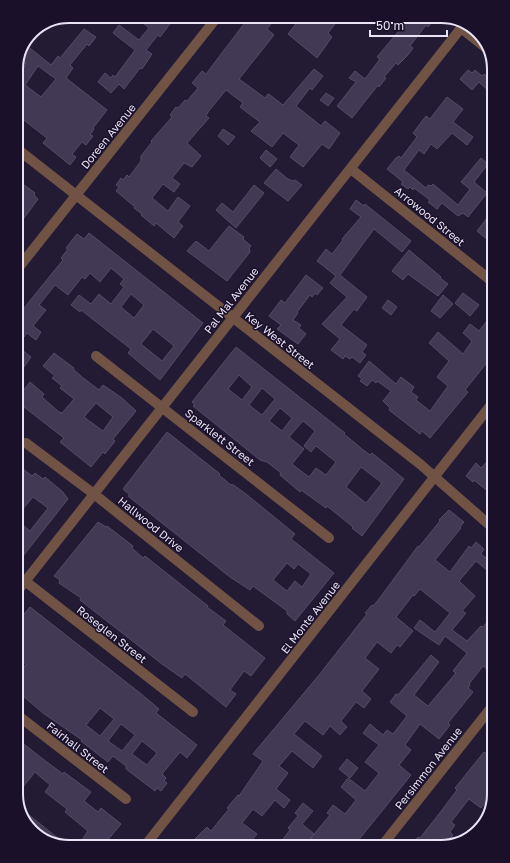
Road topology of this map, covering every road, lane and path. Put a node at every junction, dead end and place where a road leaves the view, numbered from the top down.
1 (213, 23) edge
2 (461, 28) edge
3 (23, 153) edge
4 (351, 169) junction
5 (76, 194) junction
6 (23, 262) edge
7 (487, 277) edge
8 (232, 318) junction
9 (96, 356) dead end
10 (163, 406) junction
11 (487, 410) edge
12 (26, 443) dead end
13 (435, 476) junction
14 (94, 494) junction
15 (487, 523) edge
16 (329, 538) dead end
17 (25, 581) junction
18 (23, 584) edge
19 (260, 626) dead end
20 (193, 712) dead end
21 (487, 713) edge
22 (23, 719) edge
23 (126, 799) dead end
24 (149, 840) edge
25 (387, 840) edge

1 - 5 street, Doreen Avenue
2 - 4 street, Pal Mal Avenue
3 - 5 street, Key West Street
4 - 7 street, Arrowood Street
4 - 8 street, Pal Mal Avenue
5 - 6 street, Doreen Avenue
5 - 8 street, Key West Street
8 - 10 street, Pal Mal Avenue
8 - 13 street, Key West Street
9 - 10 street, Sparklett Street
10 - 14 street, Pal Mal Avenue
10 - 16 street, Sparklett Street
11 - 13 street, El Monte Avenue
12 - 14 street, Hallwood Drive
13 - 15 street, Key West Street
13 - 24 street, El Monte Avenue
14 - 17 street, Pal Mal Avenue
14 - 19 street, Hallwood Drive
17 - 18 street, Pal Mal Avenue
17 - 20 street, Roseglen Street
21 - 25 street, Persimmon Avenue
22 - 23 street, Fairhall Street

